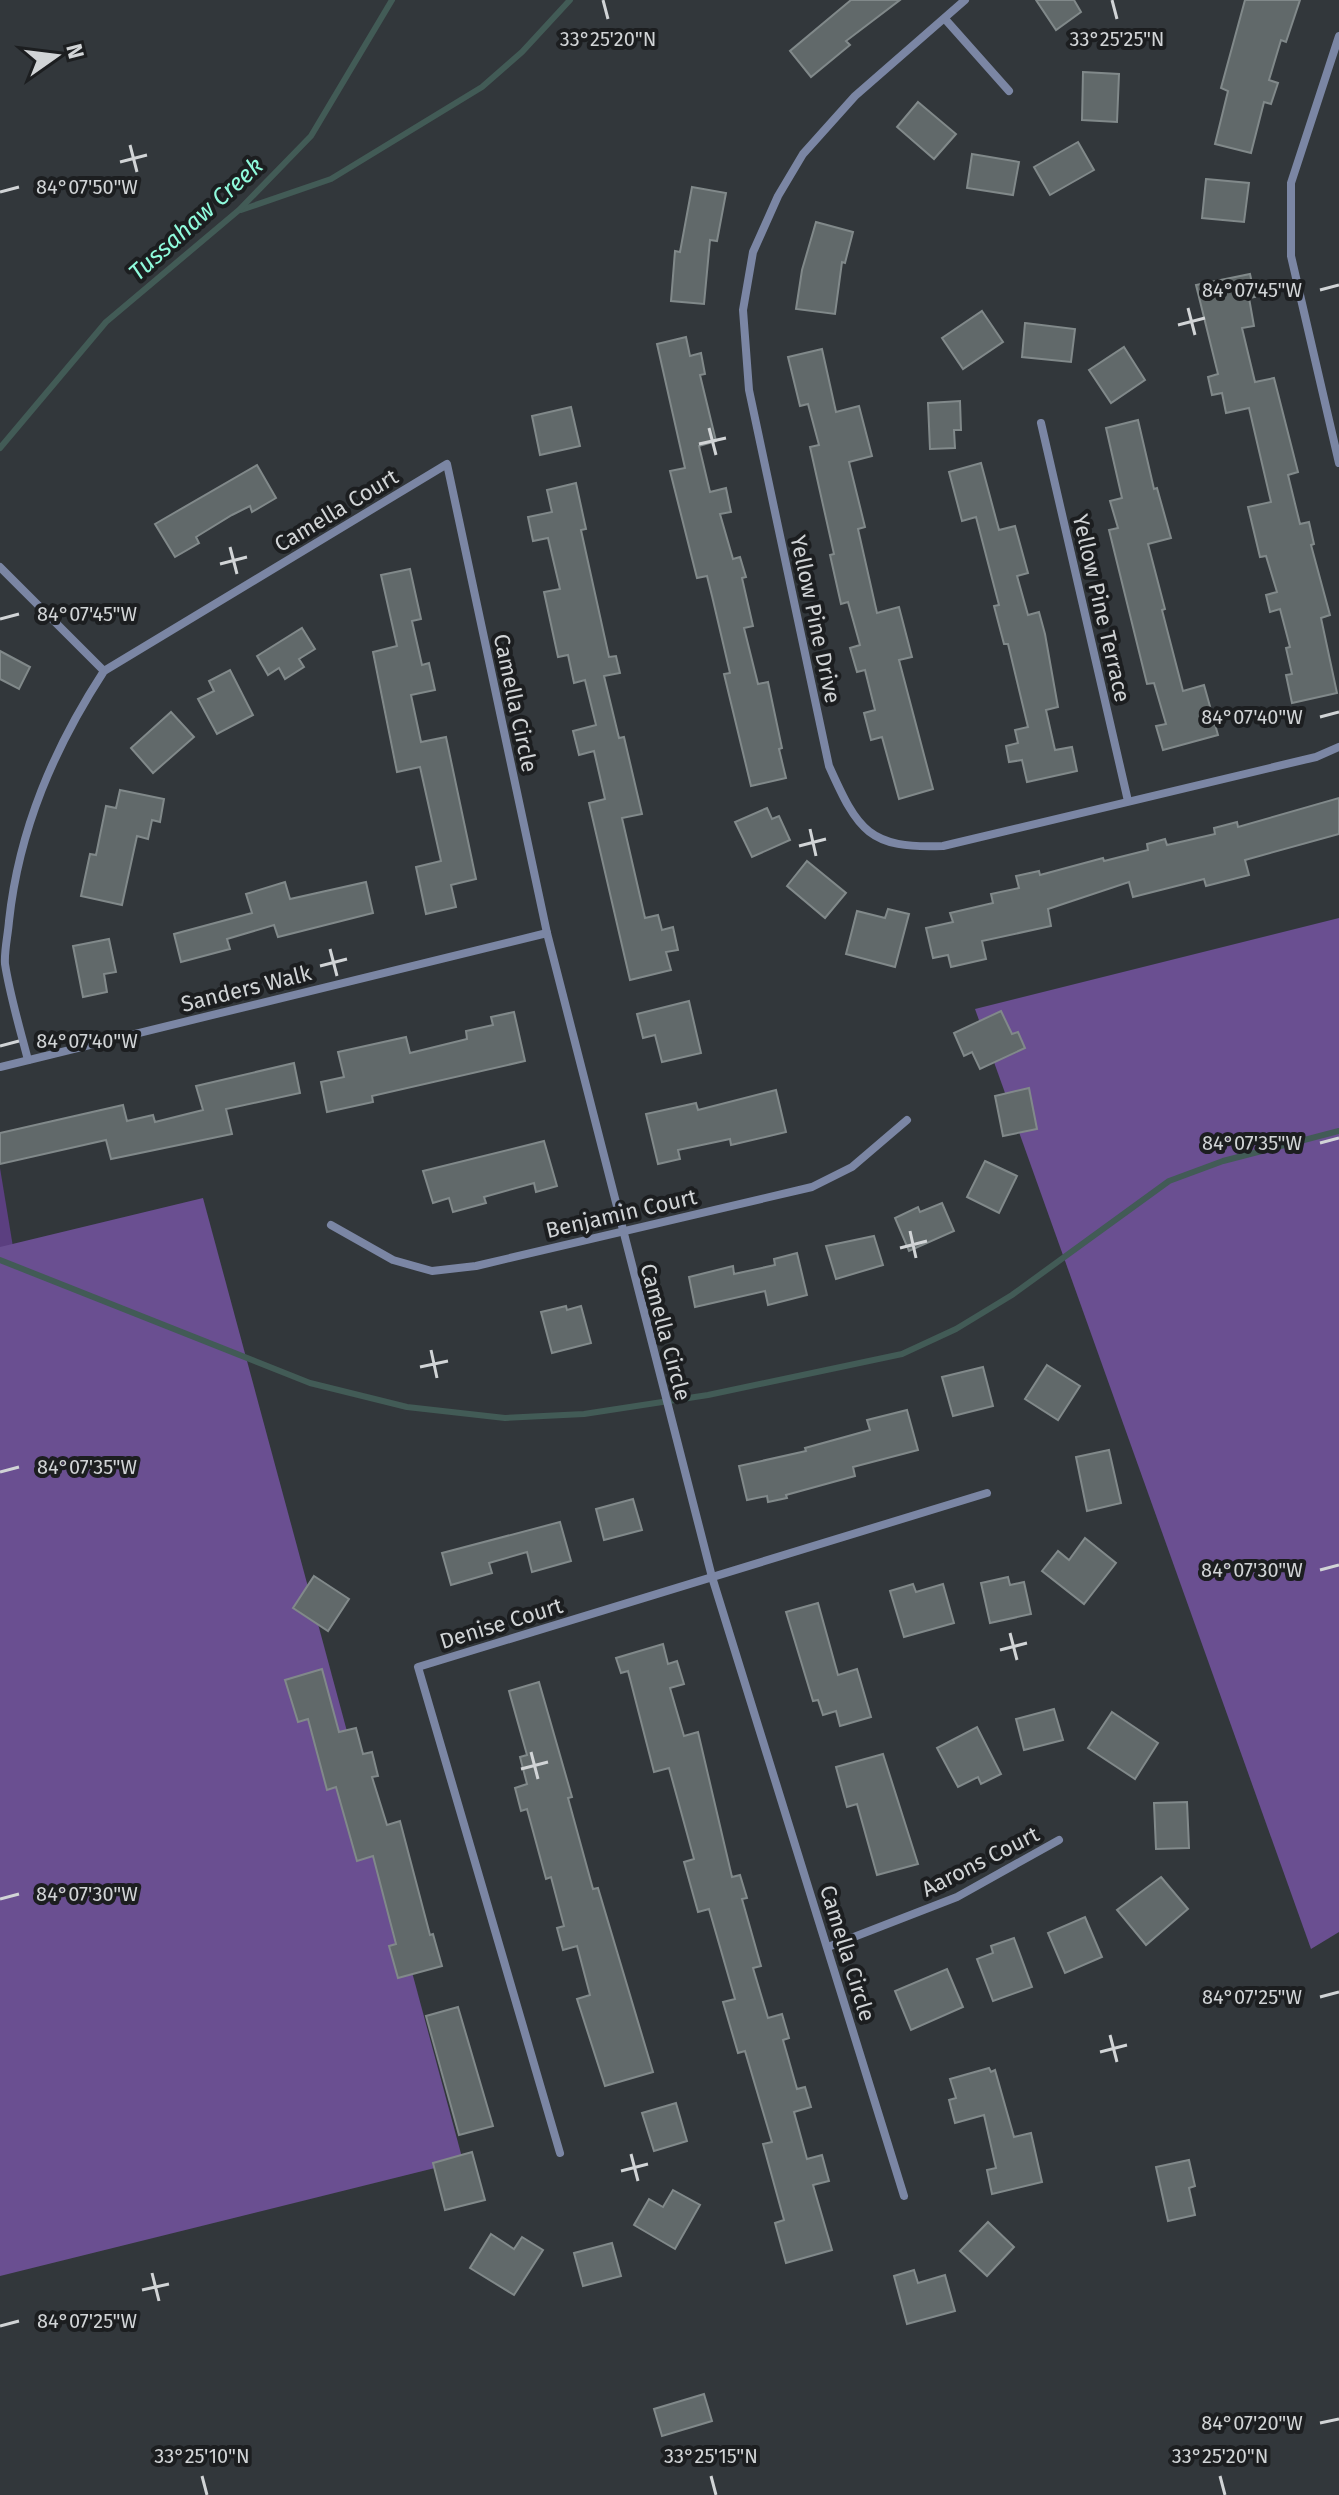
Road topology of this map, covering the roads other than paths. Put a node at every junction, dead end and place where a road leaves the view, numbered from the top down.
1 (965, 0) edge
2 (945, 19) junction
3 (1339, 36) edge
4 (1009, 91) dead end
5 (1041, 423) dead end
6 (1339, 463) edge
7 (447, 464) joint
8 (0, 567) edge
9 (104, 671) junction
10 (1339, 747) edge
11 (1128, 801) junction
12 (547, 933) junction
13 (28, 1060) junction
14 (0, 1067) edge
15 (907, 1120) dead end
16 (331, 1225) dead end
17 (620, 1230) junction
18 (987, 1493) dead end
19 (712, 1577) junction
20 (1059, 1840) dead end
21 (828, 1947) junction
22 (560, 2153) dead end
23 (904, 2196) dead end

1 - 2 street, Yellow Pine Drive
2 - 4 street
2 - 11 street, Yellow Pine Drive
3 - 6 street
5 - 11 street, Yellow Pine Terrace
7 - 9 street, Camella Court
7 - 12 street, Camella Circle
8 - 9 street
9 - 13 street, Camella Court
10 - 11 street, Yellow Pine Drive
12 - 13 street, Sanders Walk
12 - 17 street, Camella Circle
13 - 14 street, Sanders Walk
15 - 17 street, Benjamin Court
16 - 17 street, Benjamin Court
17 - 19 street, Camella Circle
18 - 19 street, Denise Court
19 - 21 street, Camella Circle
19 - 22 street, Denise Court
20 - 21 street, Aarons Court
21 - 23 street, Camella Circle

